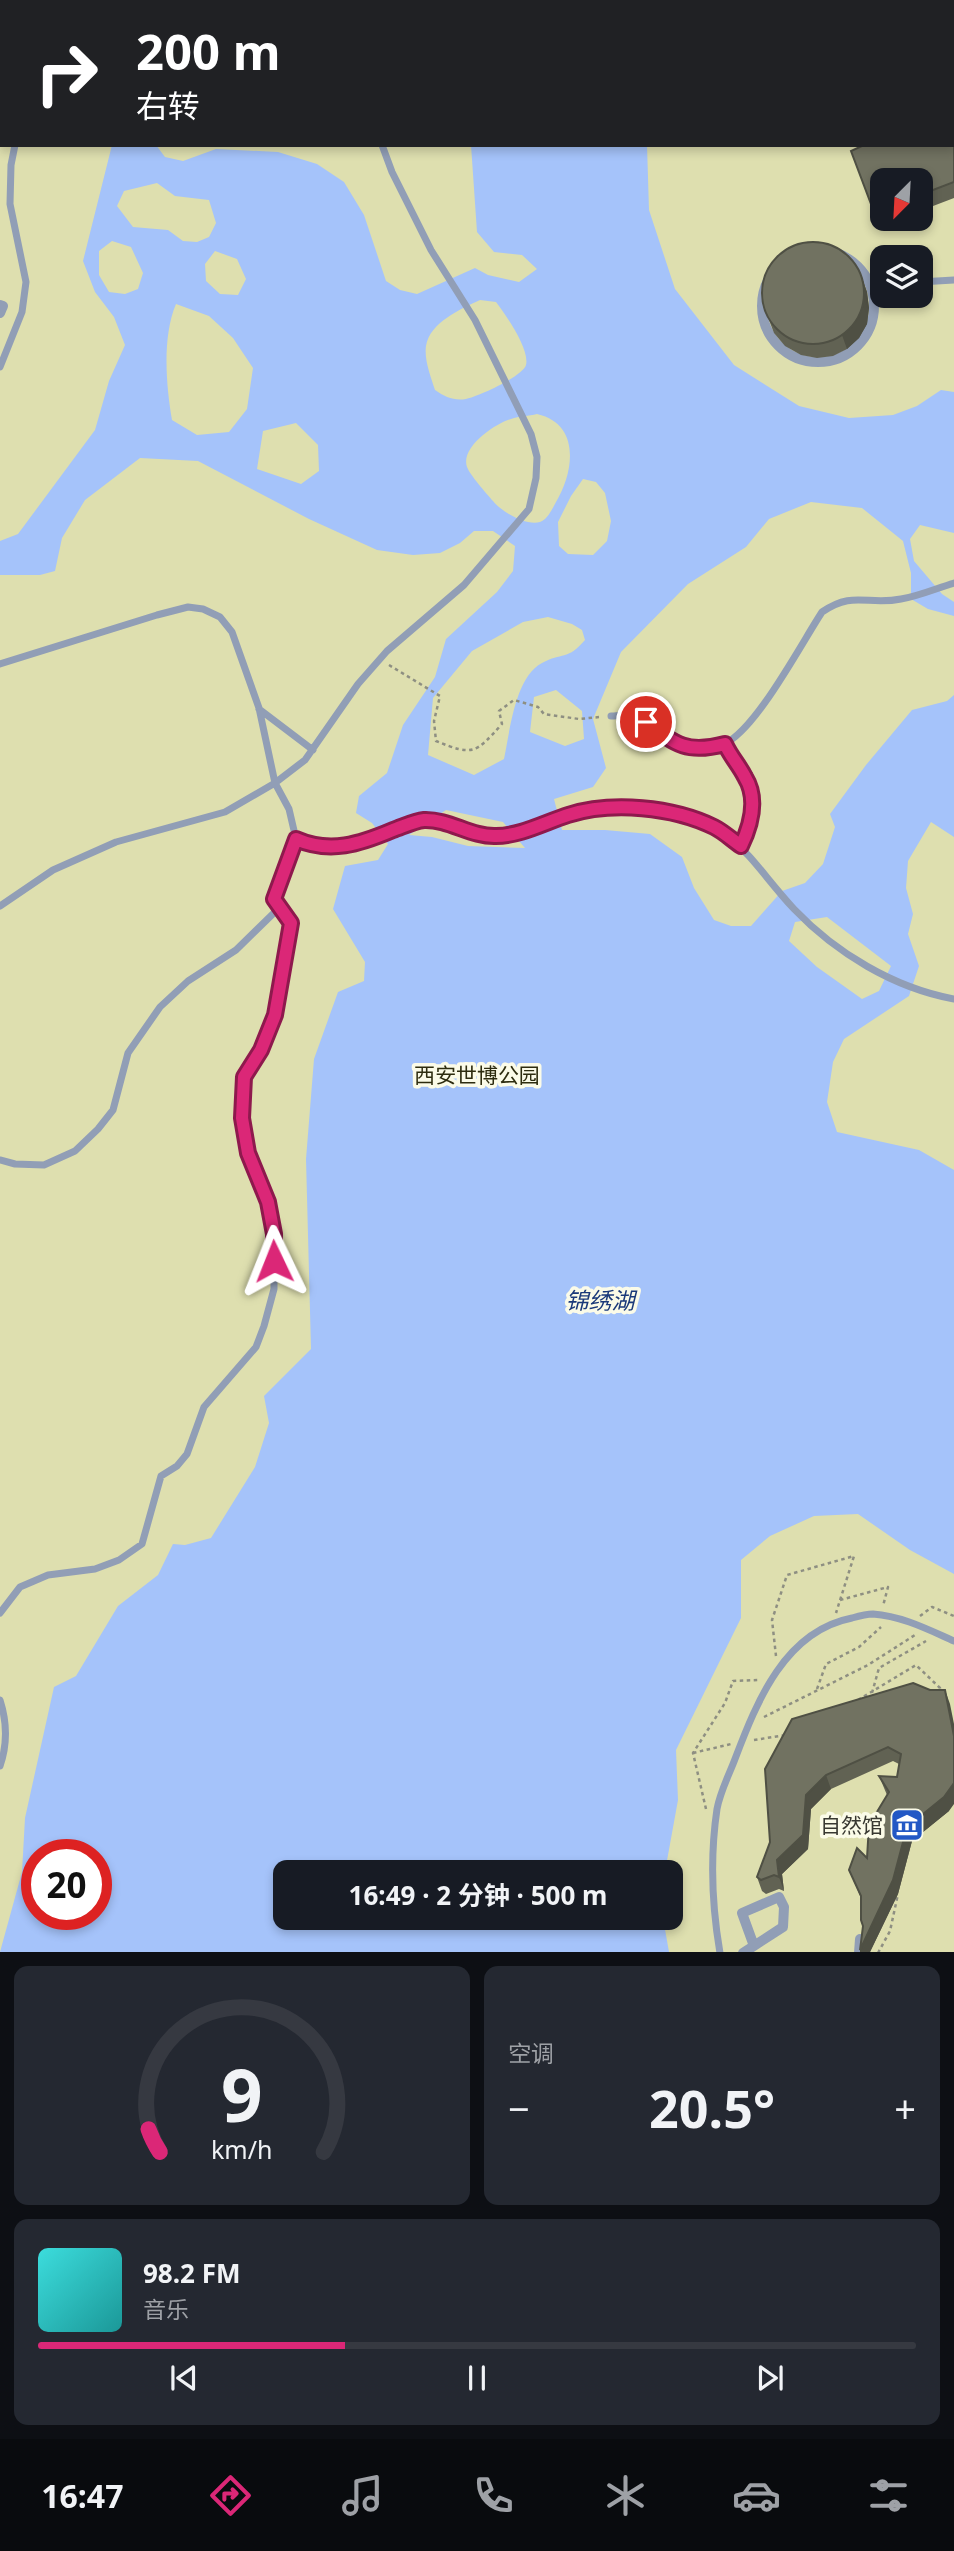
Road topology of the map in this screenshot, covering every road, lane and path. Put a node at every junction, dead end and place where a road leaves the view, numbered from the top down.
1 (15, 147) edge
2 (383, 147) edge
3 (0, 207) edge
4 (12, 212) junction
5 (954, 279) edge
6 (933, 281) edge
7 (877, 285) edge
8 (0, 305) edge
9 (0, 313) edge
10 (0, 367) edge
11 (954, 583) edge
12 (382, 657) junction
13 (0, 664) edge
14 (259, 709) junction
15 (611, 716) joint
16 (725, 744) junction
17 (313, 750) junction
18 (275, 783) junction
19 (296, 839) junction
20 (741, 846) junction
21 (0, 906) edge
22 (280, 907) junction
23 (954, 999) edge
24 (0, 1160) edge
25 (840, 1600) junction
26 (0, 1613) edge
27 (880, 1615) junction
28 (954, 1616) edge
29 (891, 1617) junction
30 (911, 1623) junction
31 (832, 1624) junction
32 (925, 1629) junction
33 (938, 1634) junction
34 (954, 1641) edge
35 (777, 1670) junction
36 (771, 1679) junction
37 (817, 1690) junction
38 (872, 1693) junction
39 (939, 1696) edge
40 (0, 1700) edge
41 (849, 1704) edge
42 (748, 1726) junction
43 (794, 1731) edge
44 (741, 1742) junction
45 (693, 1753) junction
46 (0, 1766) edge
47 (708, 1818) dead end
48 (898, 1894) dead end
49 (860, 1939) edge
50 (754, 1946) junction
51 (720, 1952) edge
52 (743, 1952) edge
53 (859, 1952) edge
54 (878, 1952) edge

1 - 4 lane
2 - 12 lane
3 - 4 lane
4 - 10 lane
5 - 6 lane
7 - 7 street
8 - 9 street
11 - 16 lane
12 - 15 path
12 - 17 lane
13 - 14 lane
14 - 17 lane
14 - 18 lane
15 - 16 lane
16 - 20 lane
17 - 18 lane
18 - 19 lane
18 - 21 lane
19 - 20 lane
19 - 22 lane
20 - 23 lane
22 - 24 lane
22 - 26 lane
25 - 27 path
25 - 31 path
25 - 35 path
27 - 29 lane
27 - 31 lane
28 - 30 path
29 - 30 lane
29 - 37 path
30 - 32 lane
31 - 35 lane
32 - 33 lane
32 - 37 path
33 - 34 lane
33 - 38 path
35 - 36 lane
36 - 42 lane
36 - 45 path
37 - 42 path
38 - 39 path
38 - 41 path
40 - 46 lane
42 - 44 lane
43 - 44 path
44 - 45 path
44 - 51 lane
45 - 47 path
48 - 54 path
49 - 53 street
50 - 50 street
50 - 52 street

